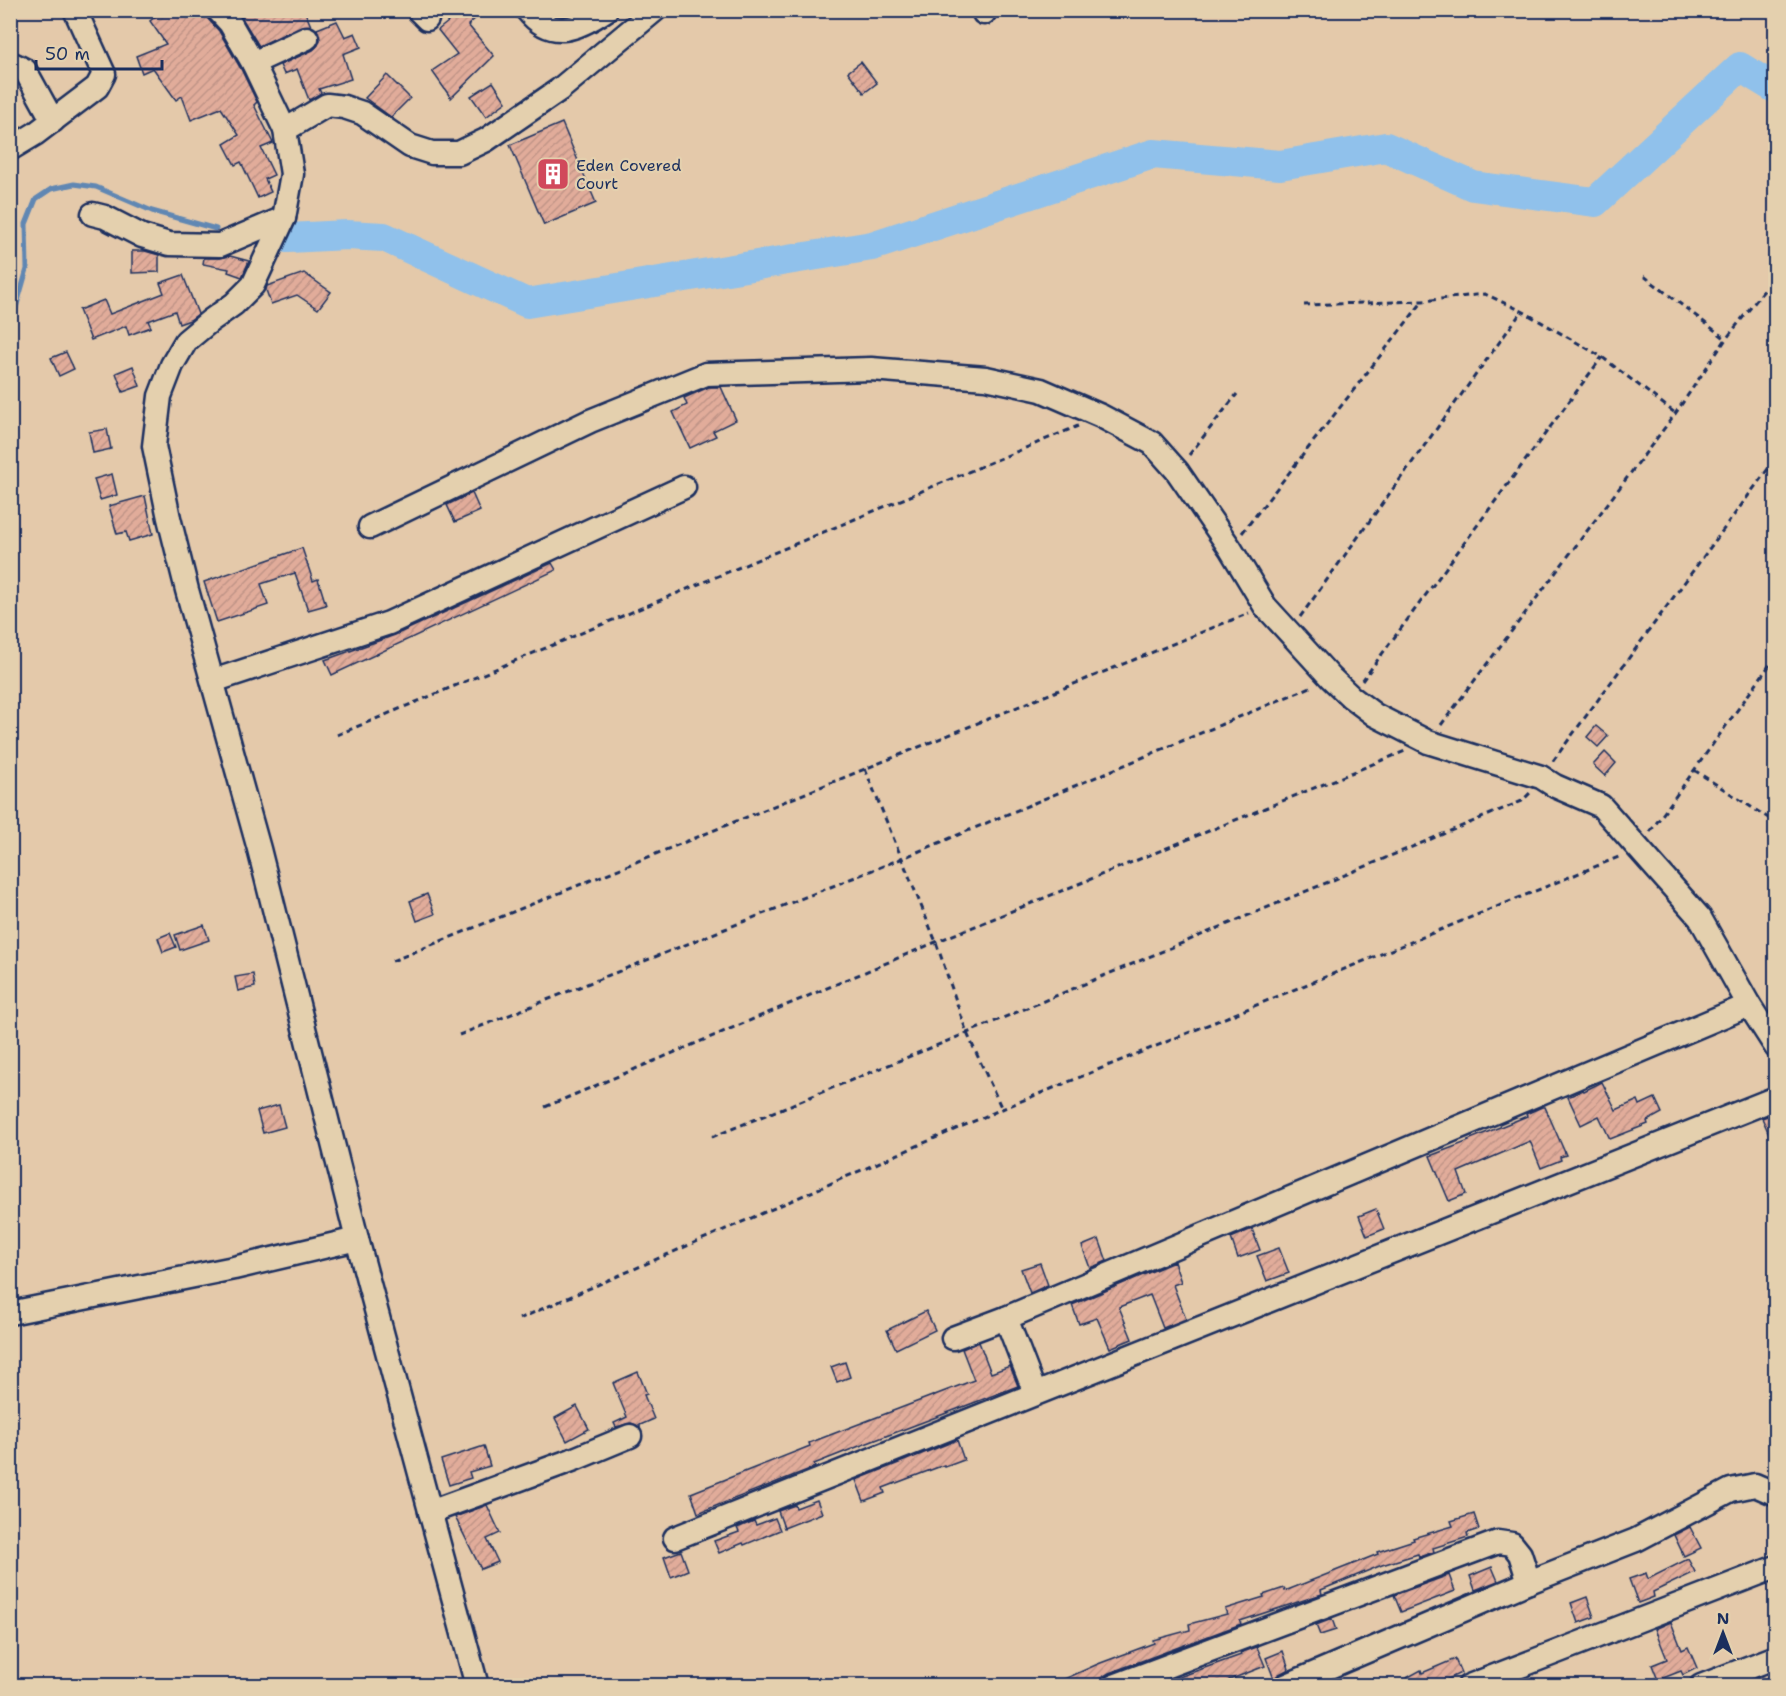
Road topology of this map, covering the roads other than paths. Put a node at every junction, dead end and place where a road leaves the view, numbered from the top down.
1 (75, 10) edge
2 (218, 10) edge
3 (527, 10) edge
4 (606, 10) edge
5 (655, 10) edge
6 (307, 38) dead end
7 (253, 63) junction
8 (10, 65) edge
9 (53, 121) junction
10 (285, 130) junction
11 (10, 149) edge
12 (93, 214) dead end
13 (284, 218) junction
14 (684, 487) dead end
15 (370, 527) dead end
16 (213, 681) junction
17 (1749, 1005) junction
18 (1776, 1047) edge
19 (1776, 1098) edge
20 (357, 1239) junction
21 (10, 1313) edge
22 (1006, 1318) junction
23 (953, 1338) dead end
24 (1035, 1393) junction
25 (630, 1436) dead end
26 (1776, 1494) edge
27 (430, 1512) junction
28 (675, 1538) dead end
29 (1776, 1567) edge
30 (1529, 1582) junction
31 (1776, 1656) edge
32 (477, 1686) edge
33 (1114, 1686) edge
34 (1285, 1686) edge
35 (1469, 1686) edge
36 (1701, 1686) edge

1 - 9 street
2 - 7 street
3 - 4 street
5 - 10 street
6 - 7 street
7 - 10 street
8 - 9 street
9 - 11 street
10 - 13 street
12 - 13 street
13 - 16 street
14 - 16 street
15 - 17 street
16 - 20 street
17 - 18 street
17 - 22 street
19 - 24 street
20 - 21 street
20 - 27 street
22 - 23 street
22 - 24 street
24 - 28 street
25 - 27 street
26 - 30 street
27 - 32 street
29 - 35 street
30 - 33 street
30 - 34 street
31 - 36 street

